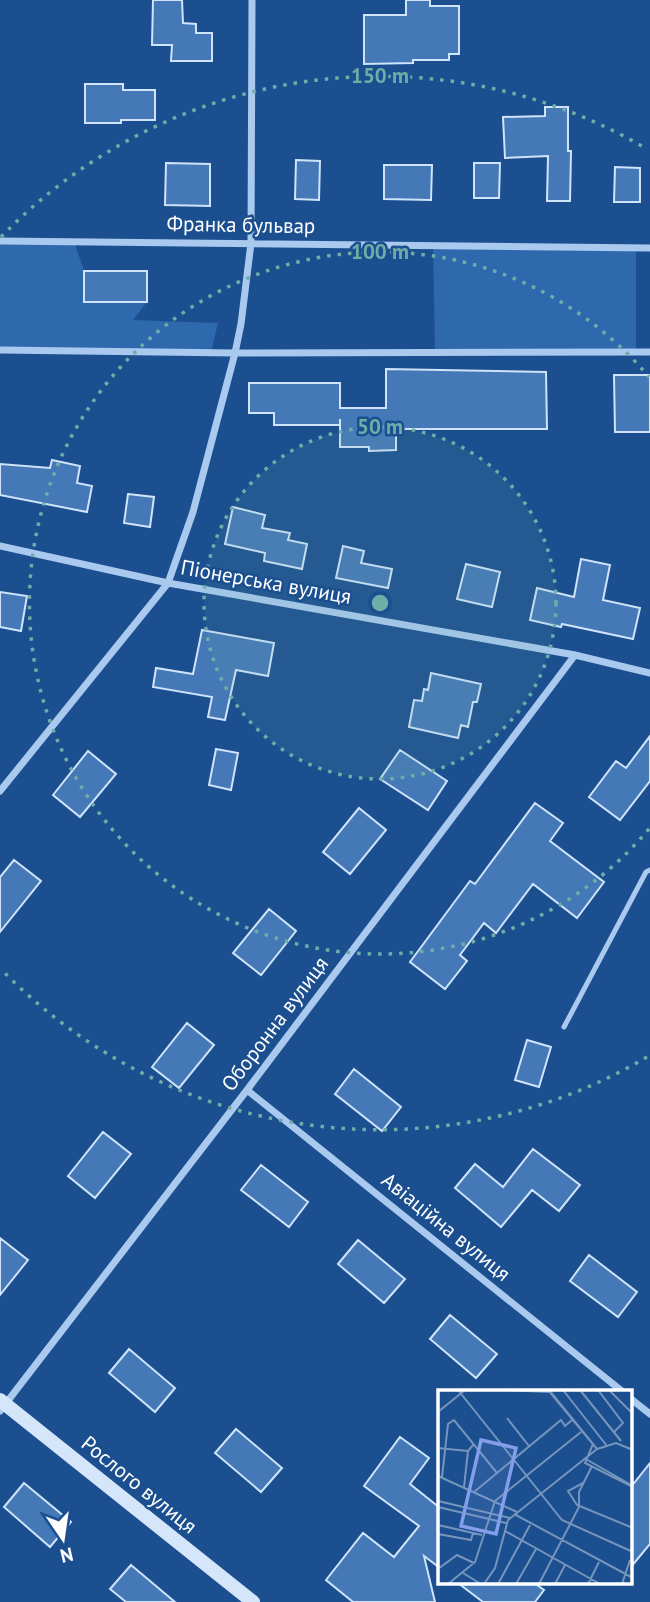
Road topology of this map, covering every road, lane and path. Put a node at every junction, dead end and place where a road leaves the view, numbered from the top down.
1 (252, 0) edge
2 (0, 241) edge
3 (251, 243) junction
4 (650, 248) edge
5 (0, 350) edge
6 (650, 352) edge
7 (235, 353) junction
8 (0, 547) edge
9 (168, 583) junction
10 (575, 655) junction
11 (650, 673) edge
12 (0, 792) edge
13 (650, 870) edge
14 (565, 1027) dead end
15 (247, 1090) junction
16 (620, 1390) edge
17 (632, 1400) edge
18 (2, 1406) edge
19 (650, 1414) edge
20 (253, 1602) edge

1 - 3 street
2 - 3 street, Франка бульвар
3 - 4 street, Франка бульвар
3 - 7 street
5 - 7 street
6 - 7 street
7 - 9 street
8 - 9 street, Піонерська вулиця
9 - 10 street, Піонерська вулиця
9 - 12 street
10 - 11 street, Піонерська вулиця
10 - 15 street, Оборонна вулиця
13 - 14 lane
15 - 16 street, Авіаційна вулиця
15 - 18 street, Оборонна вулиця
17 - 19 street
18 - 20 street, Рослого вулиця

